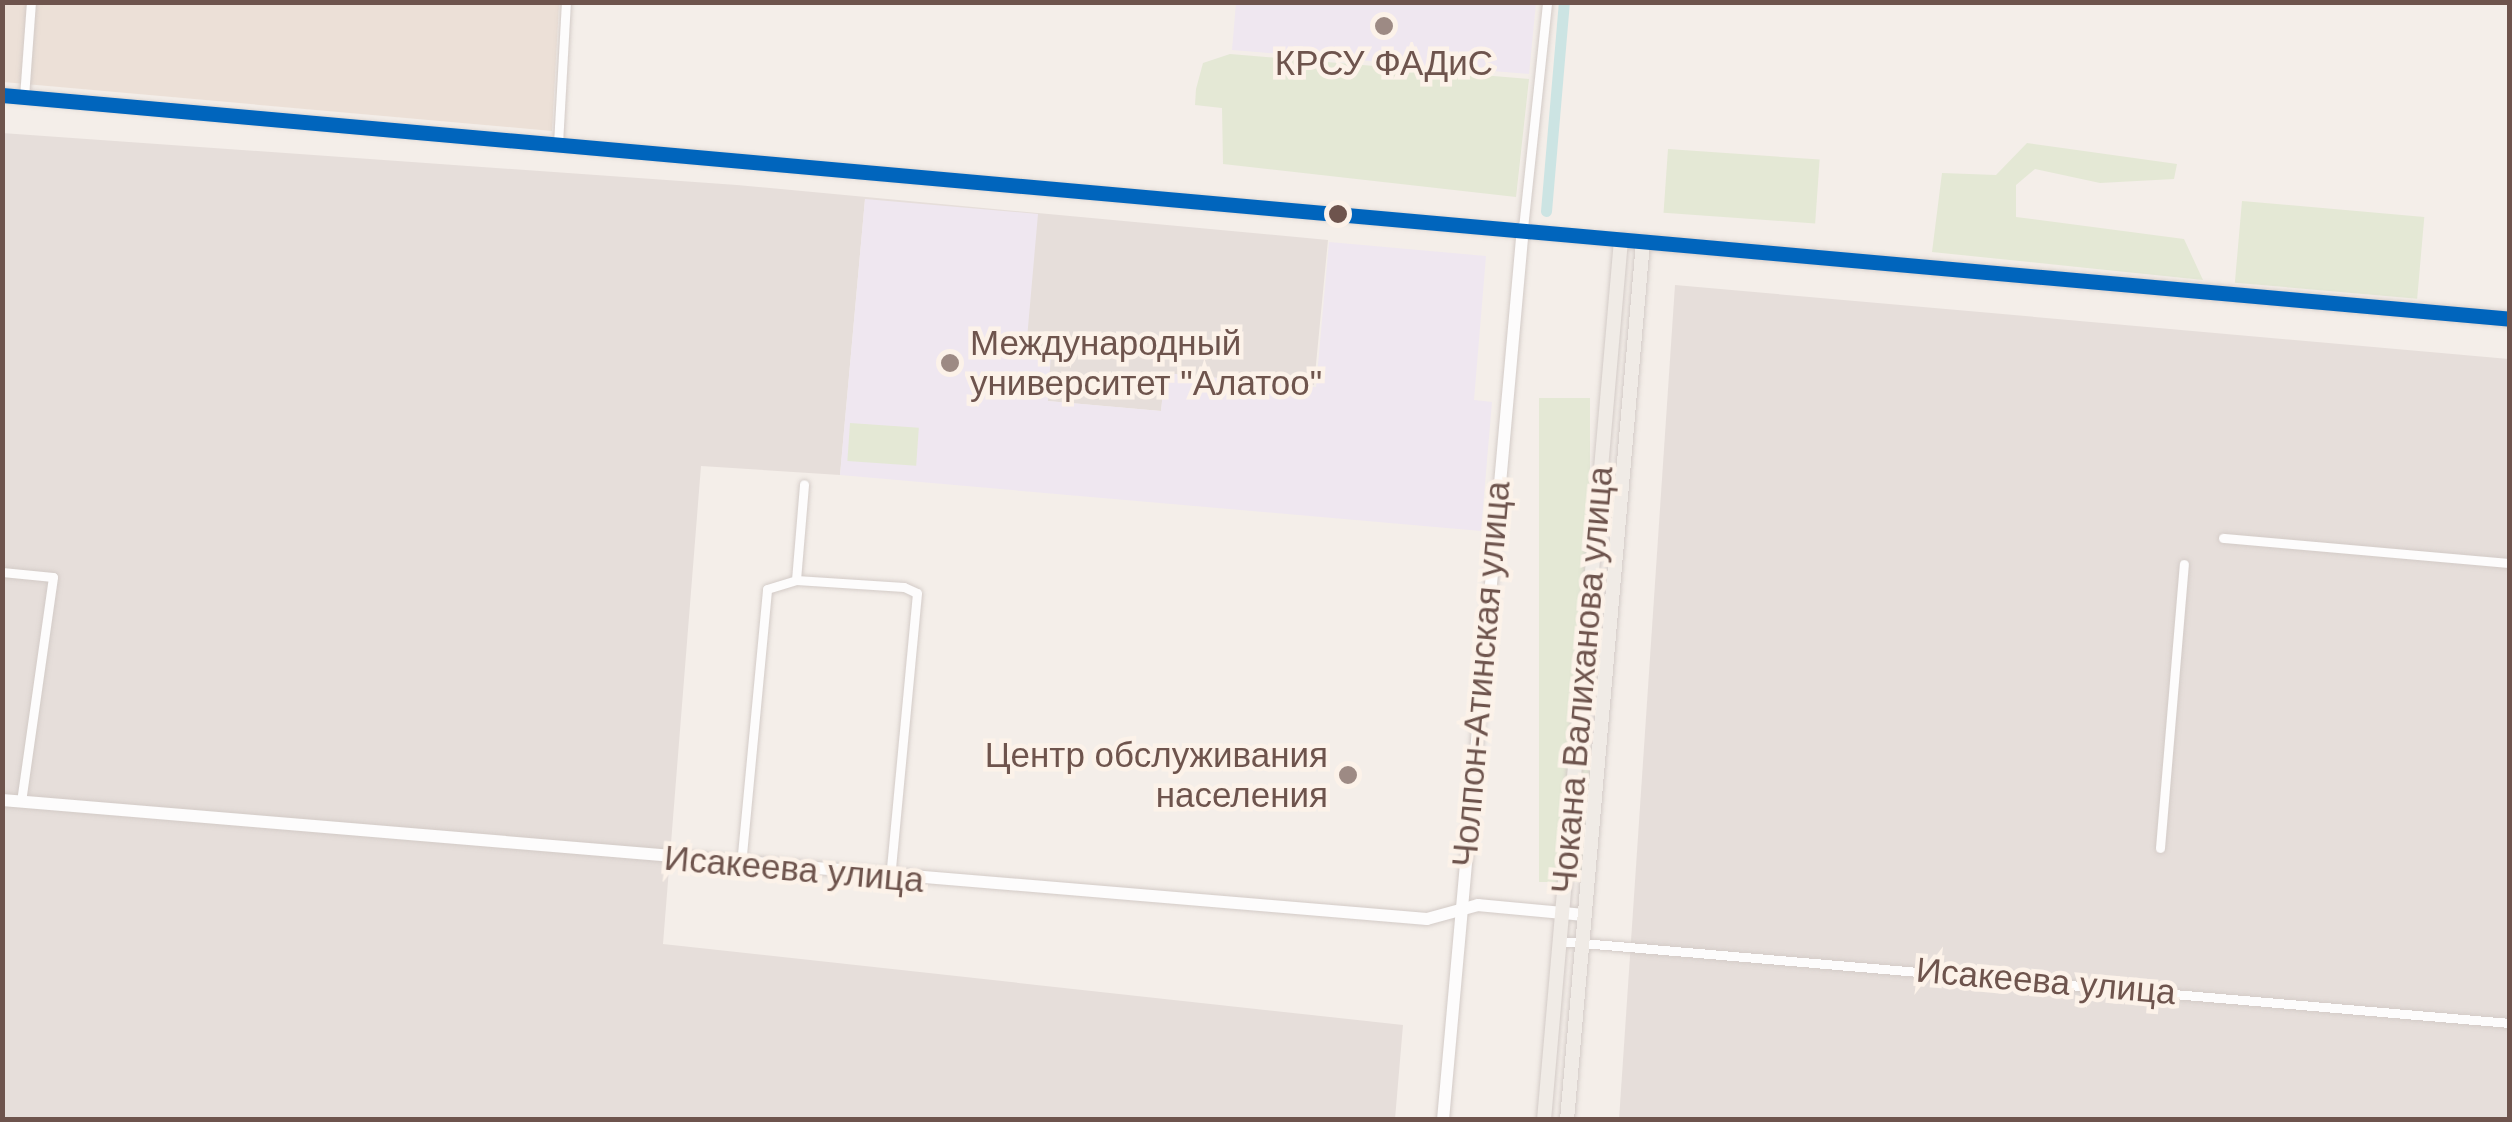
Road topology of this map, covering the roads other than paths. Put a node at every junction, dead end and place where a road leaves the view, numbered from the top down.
1 (31, 2) edge
2 (566, 2) edge
3 (1547, 2) edge
4 (2, 95) edge
5 (24, 97) junction
6 (558, 144) junction
7 (1523, 228) junction
8 (1621, 240) junction
9 (1643, 242) junction
10 (2510, 319) edge
11 (804, 484) dead end
12 (2222, 538) dead end
13 (2510, 563) edge
14 (2184, 564) dead end
15 (2, 572) edge
16 (796, 580) junction
17 (1587, 624) junction
18 (1607, 626) junction
19 (2, 800) edge
20 (21, 802) junction
21 (2160, 848) dead end
22 (741, 866) junction
23 (890, 878) junction
24 (1458, 910) junction
25 (1562, 913) junction
26 (1584, 916) junction
27 (1559, 941) junction
28 (1582, 942) junction
29 (2510, 1023) edge
30 (1443, 1120) edge
31 (1544, 1120) edge
32 (1567, 1120) edge

1 - 5 street
2 - 6 street
3 - 7 street
4 - 5 street
5 - 6 street
6 - 7 street
7 - 8 street
7 - 24 street, Чолпон-Атинская улица
8 - 9 main road
8 - 17 main road, Чокана Валиханова улица
9 - 10 main road
9 - 18 main road, Чокана Валиханова улица
11 - 16 street
12 - 13 street
14 - 21 street
15 - 20 street
16 - 22 street
16 - 23 street
17 - 18 main road
17 - 25 main road, Чокана Валиханова улица
18 - 26 main road, Чокана Валиханова улица
19 - 20 street, Исакеева улица
20 - 22 street, Исакеева улица
22 - 23 street, Исакеева улица
23 - 24 street, Исакеева улица
24 - 25 street, Исакеева улица
24 - 30 street, Чолпон-Атинская улица
25 - 26 street, Исакеева улица
25 - 27 main road, Чокана Валиханова улица
26 - 28 main road, Чокана Валиханова улица
27 - 28 street, Исакеева улица
27 - 31 main road, Чокана Валиханова улица
28 - 29 street, Исакеева улица
28 - 32 main road, Чокана Валиханова улица

